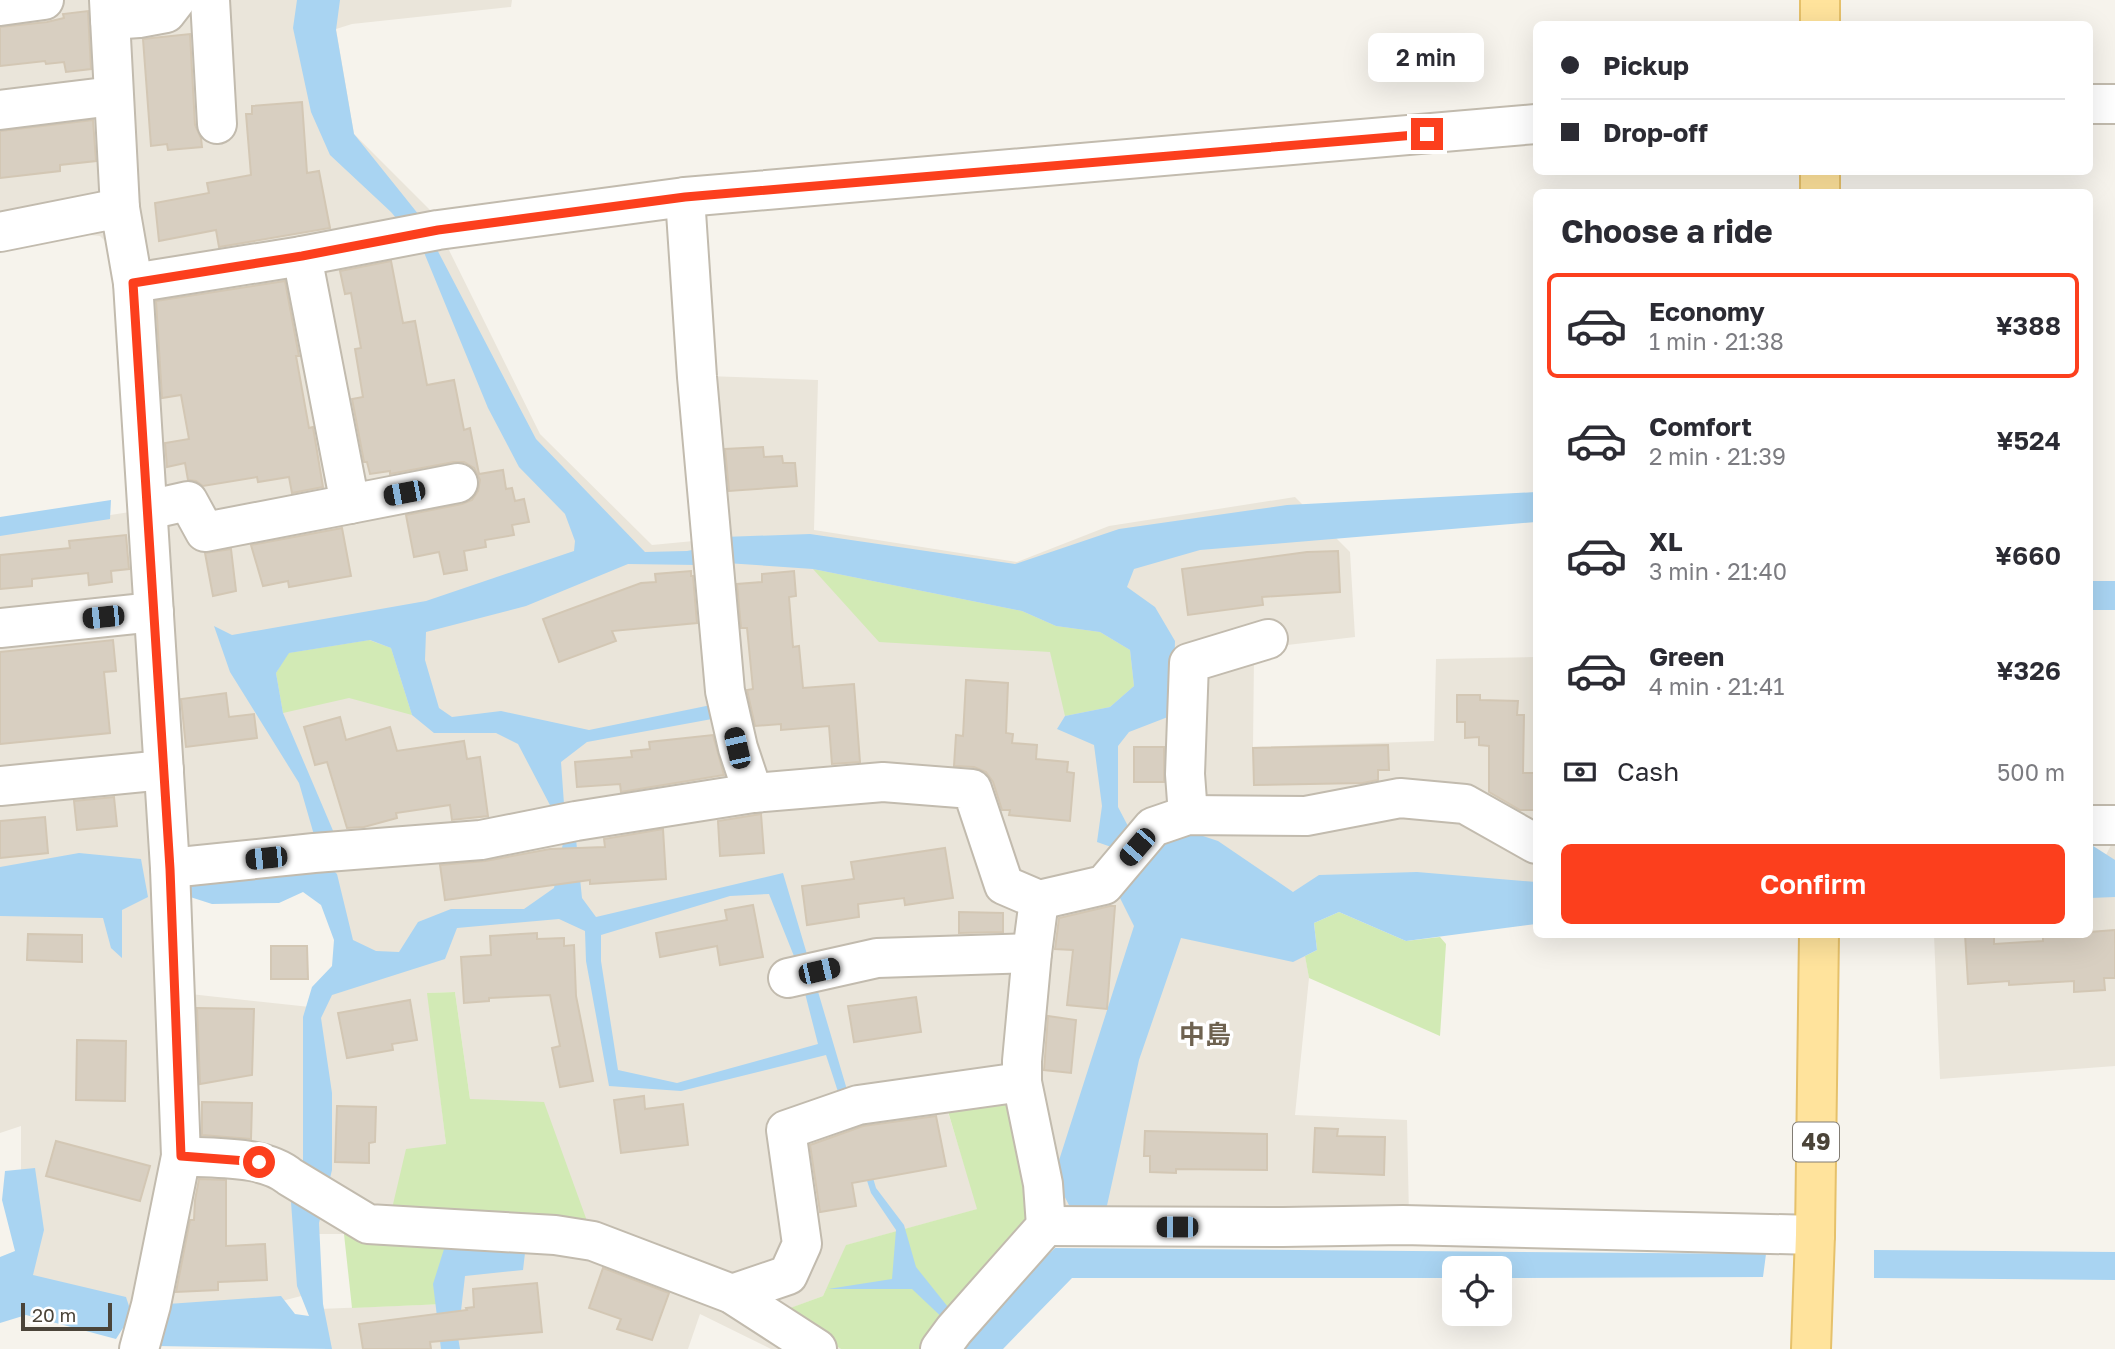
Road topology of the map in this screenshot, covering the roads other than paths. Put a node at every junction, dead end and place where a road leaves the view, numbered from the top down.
1 (44, 0) edge
2 (176, 0) edge
3 (210, 0) edge
4 (1820, 0) edge
5 (0, 6) edge
6 (109, 10) edge
7 (1820, 21) edge
8 (113, 96) junction
9 (2093, 104) edge
10 (2115, 104) edge
11 (0, 110) edge
12 (217, 124) dead end
13 (1533, 124) edge
14 (685, 197) junction
15 (120, 208) junction
16 (0, 232) edge
17 (302, 256) junction
18 (133, 283) junction
19 (458, 483) dead end
20 (350, 504) junction
21 (148, 510) junction
22 (155, 612) junction
23 (0, 628) edge
24 (1268, 639) dead end
25 (164, 770) junction
26 (0, 786) edge
27 (752, 793) junction
28 (1188, 815) junction
29 (2093, 825) edge
30 (2115, 825) edge
31 (1533, 842) edge
32 (170, 869) junction
33 (1040, 901) junction
34 (1819, 938) edge
35 (1032, 953) junction
36 (804, 974) dead end
37 (1022, 1082) junction
38 (181, 1156) junction
39 (1046, 1226) junction
40 (1815, 1235) junction
41 (732, 1294) junction
42 (140, 1345) edge
43 (817, 1349) edge
44 (940, 1349) edge
45 (1811, 1349) edge

1 - 5 street
2 - 6 street
3 - 12 street
4 - 7 main road
6 - 8 street
8 - 11 street
8 - 15 street
9 - 10 street
13 - 14 street
14 - 17 street
14 - 27 street
15 - 16 street
15 - 18 street
17 - 18 street
17 - 20 street
18 - 21 street
19 - 20 street
20 - 21 street
21 - 22 street
22 - 23 street
22 - 25 street
24 - 28 street
25 - 26 street
25 - 32 street
27 - 32 street
27 - 33 street
28 - 31 street
28 - 33 street
29 - 30 street
32 - 38 street
33 - 35 street
34 - 40 main road, 49
35 - 36 street
35 - 37 street
37 - 39 street
37 - 41 street
38 - 41 street
38 - 42 street
39 - 40 street
39 - 44 street
40 - 45 main road, 49
41 - 43 street

